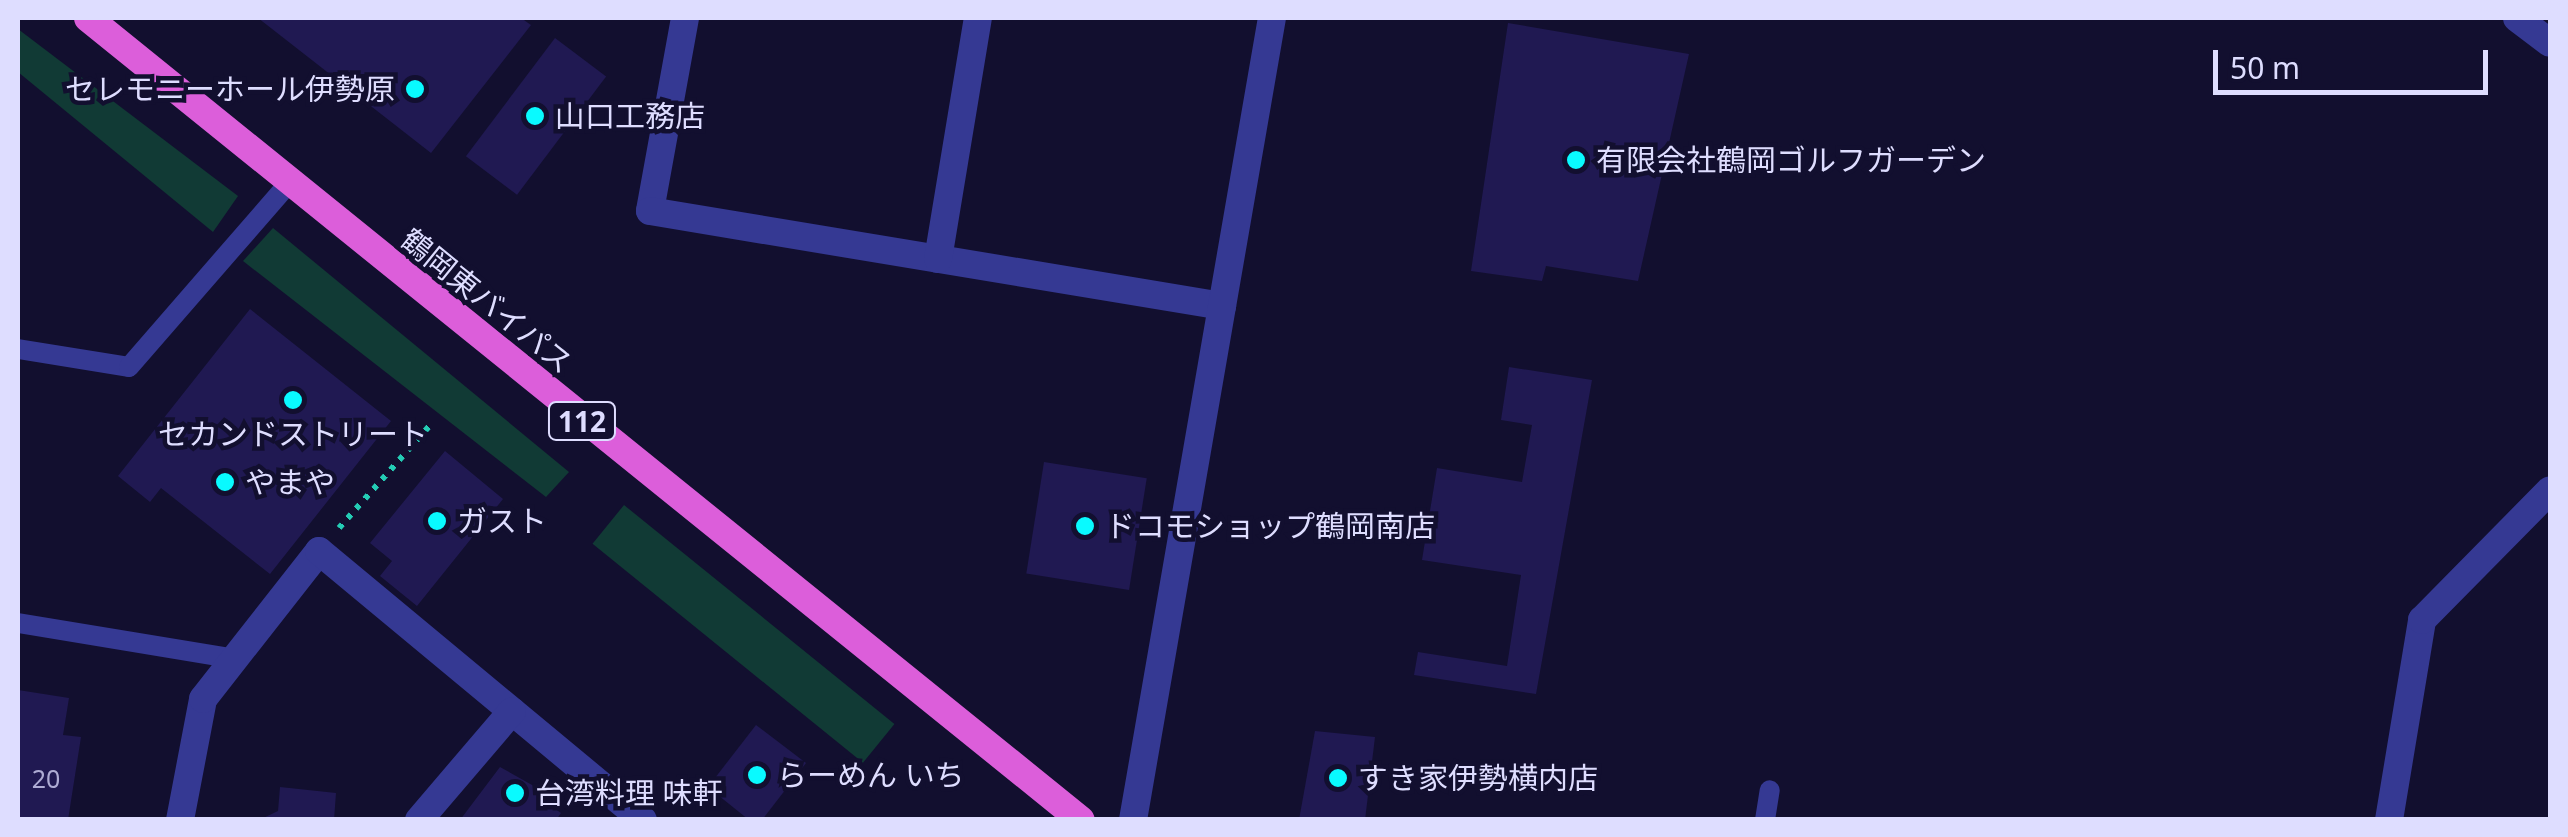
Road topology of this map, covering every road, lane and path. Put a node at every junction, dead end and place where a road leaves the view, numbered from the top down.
1 (88, 18) edge
2 (685, 18) edge
3 (978, 18) edge
4 (1272, 18) edge
5 (2517, 18) edge
6 (2550, 44) edge
7 (290, 182) junction
8 (938, 259) junction
9 (1222, 306) junction
10 (18, 349) edge
11 (432, 423) dead end
12 (2550, 490) edge
13 (319, 552) junction
14 (18, 622) edge
15 (236, 659) junction
16 (512, 711) junction
17 (1770, 790) dead end
18 (180, 820) edge
19 (419, 820) edge
20 (643, 820) edge
21 (1080, 820) edge
22 (1134, 820) edge
23 (1766, 820) edge
24 (2390, 820) edge

1 - 7 highway, 鶴岡東バイパス / 112
2 - 8 street
3 - 8 street
4 - 9 street
5 - 6 street
7 - 10 lane
7 - 21 highway, 鶴岡東バイパス / 112
8 - 9 street
9 - 22 street
11 - 13 path
12 - 24 street
13 - 15 street
13 - 16 street
14 - 15 lane
15 - 18 street
16 - 19 street
16 - 20 street
17 - 23 lane

